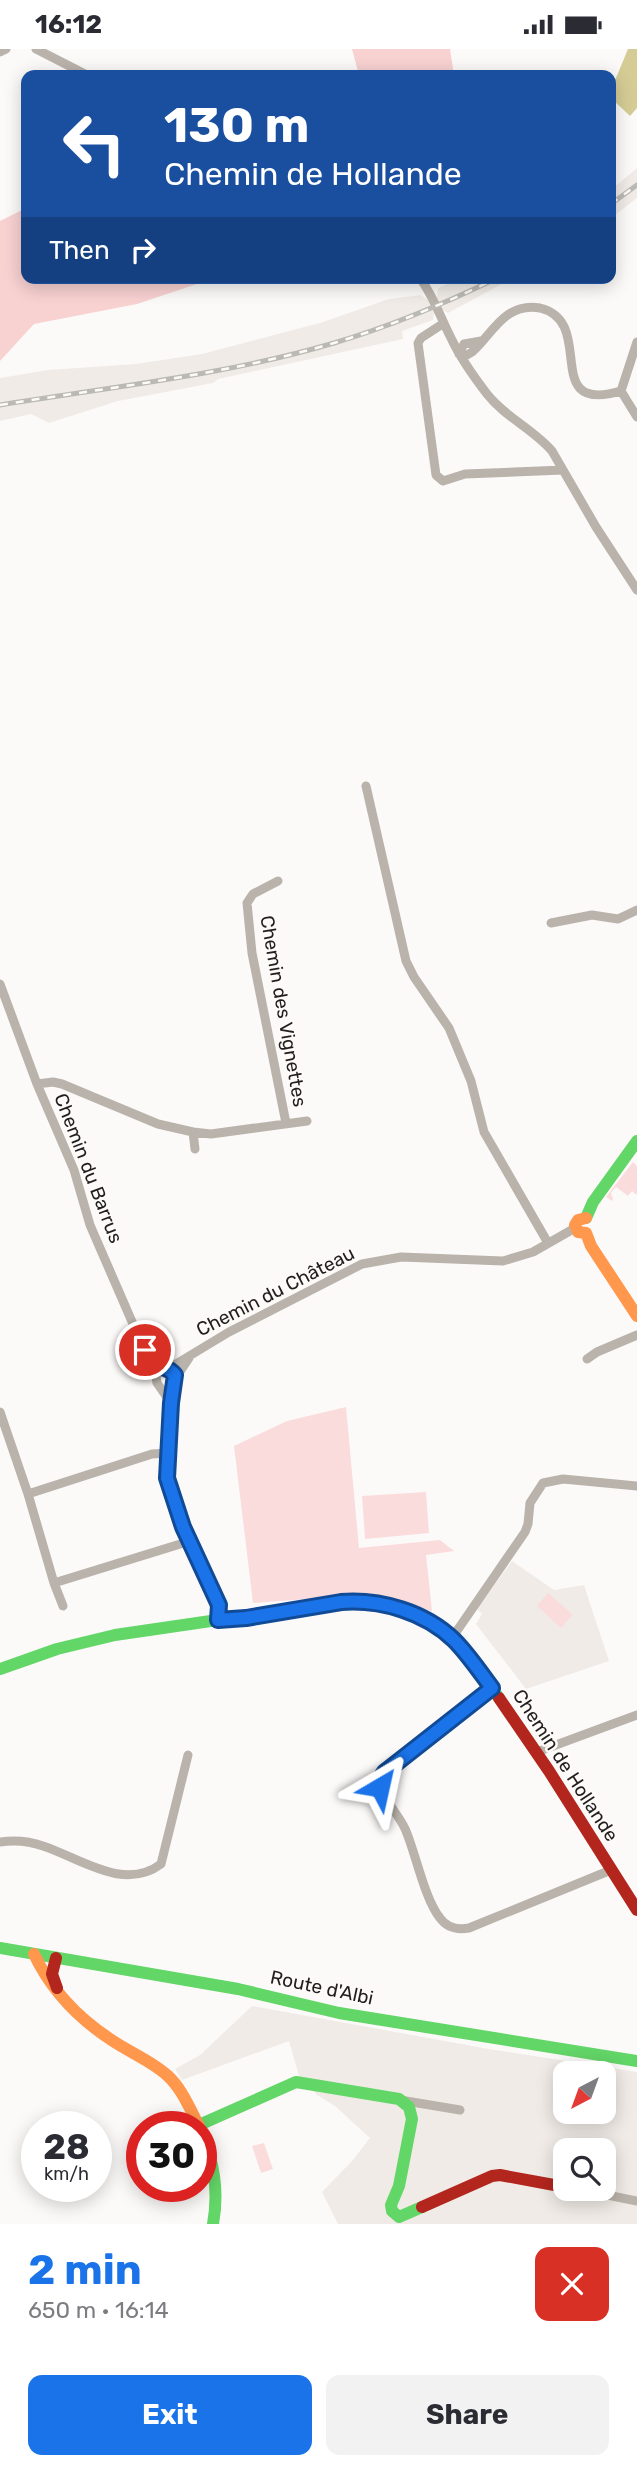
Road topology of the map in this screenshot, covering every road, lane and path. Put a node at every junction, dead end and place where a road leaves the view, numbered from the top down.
1 (6, 49) edge
2 (36, 49) edge
3 (0, 52) edge
4 (77, 70) edge
5 (423, 284) edge
6 (444, 323) junction
7 (637, 342) edge
8 (463, 352) junction
9 (621, 391) junction
10 (637, 417) edge
11 (563, 470) junction
12 (637, 590) edge
13 (366, 786) dead end
14 (278, 881) dead end
15 (637, 910) edge
16 (551, 923) dead end
17 (0, 984) edge
18 (2, 995) edge
19 (37, 1084) junction
20 (307, 1121) dead end
21 (286, 1123) junction
22 (193, 1132) junction
23 (637, 1141) edge
24 (195, 1149) dead end
25 (581, 1230) junction
26 (548, 1243) junction
27 (637, 1316) edge
28 (637, 1335) edge
29 (192, 1354) junction
30 (587, 1359) dead end
31 (151, 1361) junction
32 (165, 1369) junction
33 (156, 1377) junction
34 (175, 1381) junction
35 (162, 1388) junction
36 (171, 1403) junction
37 (0, 1412) edge
38 (168, 1453) junction
39 (637, 1486) edge
40 (28, 1494) junction
41 (190, 1541) junction
42 (54, 1583) junction
43 (63, 1606) dead end
44 (218, 1620) junction
45 (452, 1638) junction
46 (0, 1669) edge
47 (492, 1688) junction
48 (637, 1714) edge
49 (537, 1752) junction
50 (188, 1755) dead end
51 (0, 1842) edge
52 (611, 1870) junction
53 (637, 1910) edge
54 (0, 1948) edge
55 (34, 1954) junction
56 (56, 1958) junction
57 (62, 1998) junction
58 (637, 2061) edge
59 (399, 2099) junction
60 (460, 2110) dead end
61 (191, 2111) edge
62 (217, 2116) edge
63 (553, 2185) edge
64 (616, 2197) edge
65 (637, 2201) edge
66 (215, 2202) edge
67 (213, 2224) edge

1 - 3 street
2 - 4 street
5 - 6 street
6 - 8 street
6 - 11 street
7 - 9 street
8 - 9 street
8 - 11 street
9 - 10 street
11 - 12 street
13 - 26 street
14 - 21 street, Chemin des Vignettes
15 - 16 street
17 - 18 street, Chemin du Barrus
18 - 19 street, Chemin du Barrus
19 - 22 street
19 - 31 street, Chemin du Barrus
20 - 21 street
21 - 22 street
22 - 24 street
23 - 25 street
25 - 26 street, Chemin du Château
25 - 27 street
26 - 29 street, Chemin du Château
28 - 30 street
29 - 32 street, Chemin du Château
29 - 34 street, Chemin du Château
31 - 32 street
31 - 33 street, Chemin du Barrus
32 - 33 street
32 - 34 street
33 - 35 street
34 - 35 street
34 - 36 street, Chemin du Château
35 - 36 street
36 - 38 street, Chemin du Château
37 - 40 street
38 - 40 street
38 - 41 street, Chemin du Château
39 - 45 street
40 - 42 street
41 - 42 street
41 - 44 street, Chemin du Château
42 - 43 street
44 - 45 street, Chemin de Hollande
44 - 46 street, Chemin de Hollande
45 - 47 street, Chemin de Hollande
47 - 49 street, Chemin de Hollande
47 - 52 street
48 - 49 street
49 - 52 street, Chemin de Hollande
50 - 51 street
52 - 53 street, Chemin de Hollande
54 - 55 street, Route d'Albi
55 - 56 street, Route d'Albi
55 - 57 street
56 - 57 street
56 - 58 street, Route d'Albi
57 - 61 street
59 - 60 street
59 - 62 street
59 - 63 street
64 - 65 street
66 - 67 street

